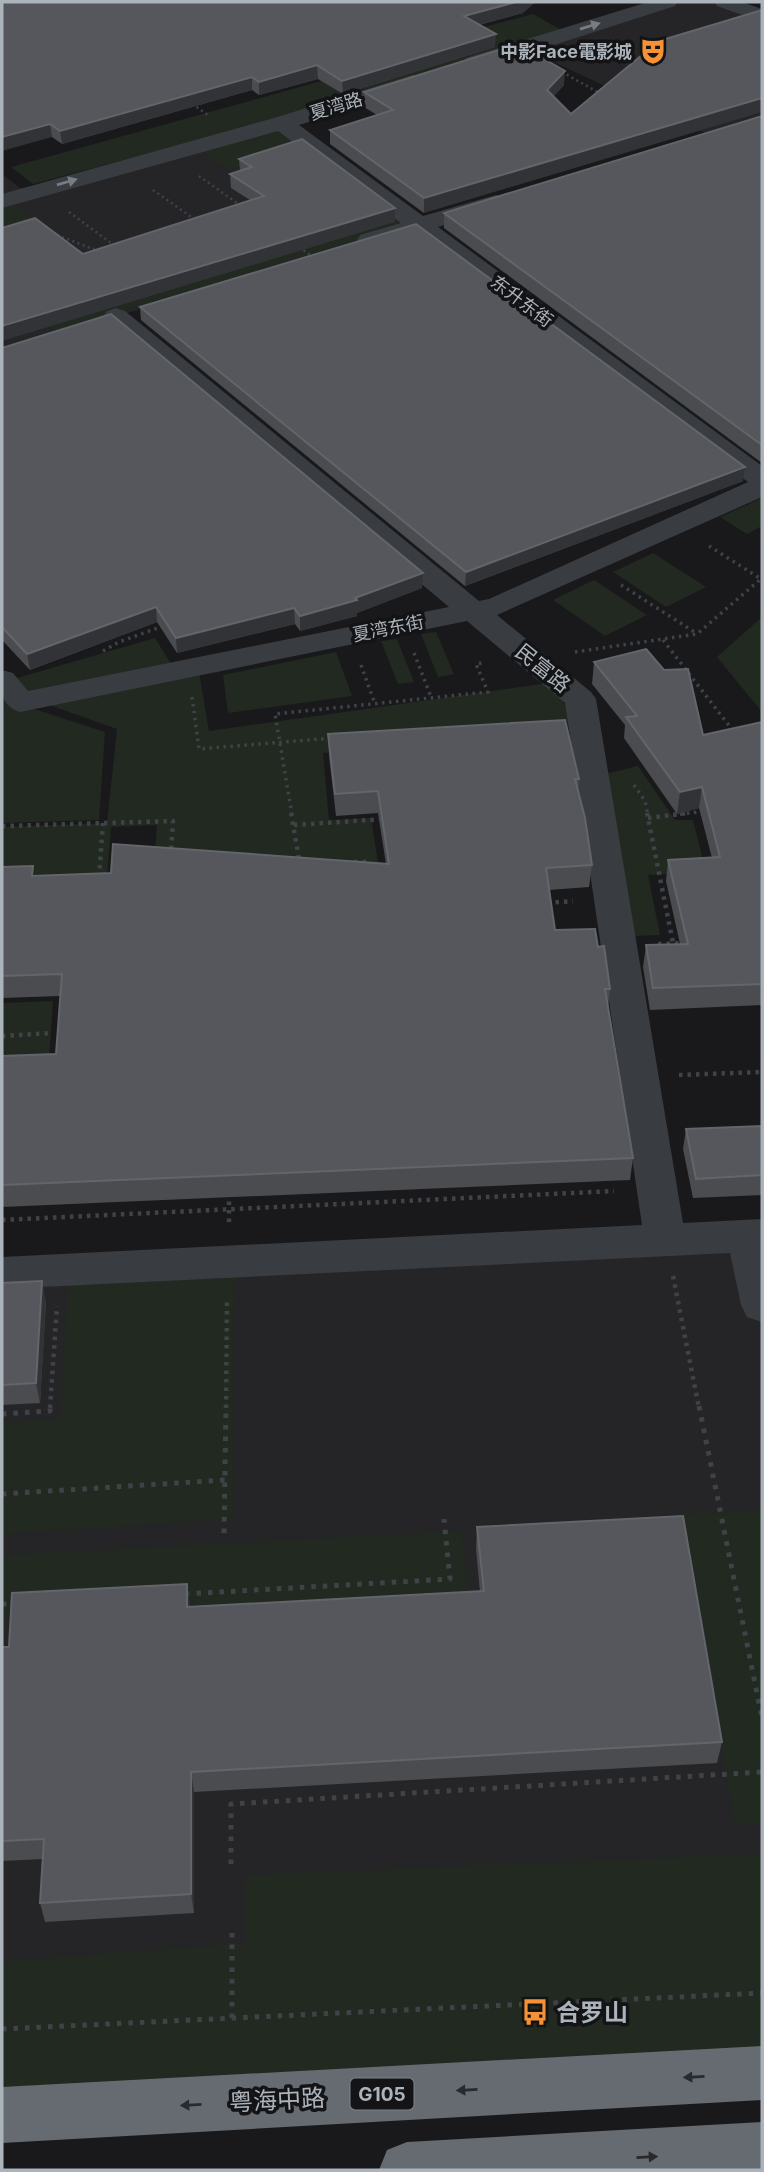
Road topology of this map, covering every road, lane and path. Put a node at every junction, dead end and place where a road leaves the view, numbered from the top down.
1 (668, 2) edge
2 (724, 2) edge
3 (762, 16) edge
4 (560, 71) edge
5 (613, 100) edge
6 (187, 101) edge
7 (282, 123) junction
8 (238, 135) junction
9 (196, 174) dead end
10 (150, 187) dead end
11 (513, 197) edge
12 (2, 201) edge
13 (67, 211) dead end
14 (254, 215) edge
15 (186, 224) edge
16 (420, 225) junction
17 (47, 232) edge
18 (127, 243) edge
19 (115, 246) junction
20 (303, 250) edge
21 (117, 316) edge
22 (762, 479) edge
23 (762, 486) edge
24 (677, 525) junction
25 (590, 564) junction
26 (762, 578) edge
27 (471, 611) junction
28 (170, 623) edge
29 (403, 625) junction
30 (697, 634) junction
31 (350, 636) junction
32 (662, 639) junction
33 (101, 653) dead end
34 (531, 658) junction
35 (189, 668) junction
36 (2, 680) edge
37 (431, 697) junction
38 (375, 704) junction
39 (336, 738) edge
40 (738, 738) edge
41 (281, 742) junction
42 (593, 771) junction
43 (712, 810) edge
44 (648, 818) junction
45 (391, 819) edge
46 (103, 823) junction
47 (294, 825) junction
48 (2, 826) edge
49 (184, 854) edge
50 (286, 858) edge
51 (299, 859) junction
52 (310, 860) edge
53 (345, 861) edge
54 (369, 863) edge
55 (98, 887) edge
56 (613, 898) junction
57 (534, 904) edge
58 (673, 943) junction
59 (685, 943) edge
60 (620, 945) junction
61 (51, 1033) dead end
62 (2, 1036) edge
63 (762, 1072) edge
64 (640, 1076) junction
65 (657, 1188) junction
66 (2, 1220) edge
67 (755, 1236) edge
68 (665, 1240) junction
69 (59, 1270) junction
70 (2, 1273) edge
71 (762, 1305) edge
72 (2, 1414) edge
73 (225, 1480) dead end
74 (2, 1494) edge
75 (444, 1519) dead end
76 (178, 1594) edge
77 (29, 1603) edge
78 (2, 1604) edge
79 (762, 1718) edge
80 (762, 1772) edge
81 (231, 1864) dead end
82 (232, 1933) dead end
83 (762, 1993) edge
84 (232, 2019) junction
85 (2, 2029) edge
86 (762, 2073) edge
87 (2, 2115) edge
88 (762, 2150) edge
89 (407, 2170) edge

7 -> 1 street, 夏湾路
2 - 3 street
4 - 5 path
6 - 8 path
7 - 8 street, 夏湾路
7 - 16 street, 东升东街
12 -> 8 street, 夏湾路
9 - 14 path
10 - 15 path
11 - 16 street
13 - 19 path
16 - 20 street
16 - 22 street, 东升东街
17 - 19 path
18 - 19 path
21 - 27 street, 民富路
23 - 24 street, 夏湾东街
24 - 25 street, 夏湾东街
24 - 26 path
25 - 27 street, 夏湾东街
25 - 30 path
26 - 30 path
27 - 29 street, 夏湾东街
27 - 34 street, 民富路
28 - 33 path
29 - 31 street, 夏湾东街
29 - 37 path
30 - 32 path
31 - 35 street, 夏湾东街
31 - 38 path
32 - 34 path
32 - 40 path
34 - 37 path
34 - 42 street, 民富路
35 - 36 street, 夏湾东街
35 - 41 path
37 - 38 path
38 - 41 path
39 - 41 path
41 - 47 path
42 - 44 path
42 - 56 street, 民富路
43 - 44 path
44 - 58 path
45 - 47 path
46 - 48 path
46 - 49 path
46 - 55 path
47 - 51 path
50 - 51 path
51 - 52 path
53 - 54 path
56 - 57 path
56 - 60 street, 民富路
58 - 59 path
58 - 60 path
60 - 64 street, 民富路
61 - 62 path
63 - 64 path
64 - 65 street, 民富路
65 - 66 path
65 - 68 street, 民富路
67 - 68 street
67 - 71 street
68 - 69 street
68 - 79 path
69 - 70 street
69 - 72 path
73 - 74 path
75 - 76 path
77 - 78 path
80 - 81 path
82 - 84 path
83 - 84 path
84 - 85 path
86 -> 87 highway, 粤海中路 / G105
89 -> 88 highway

